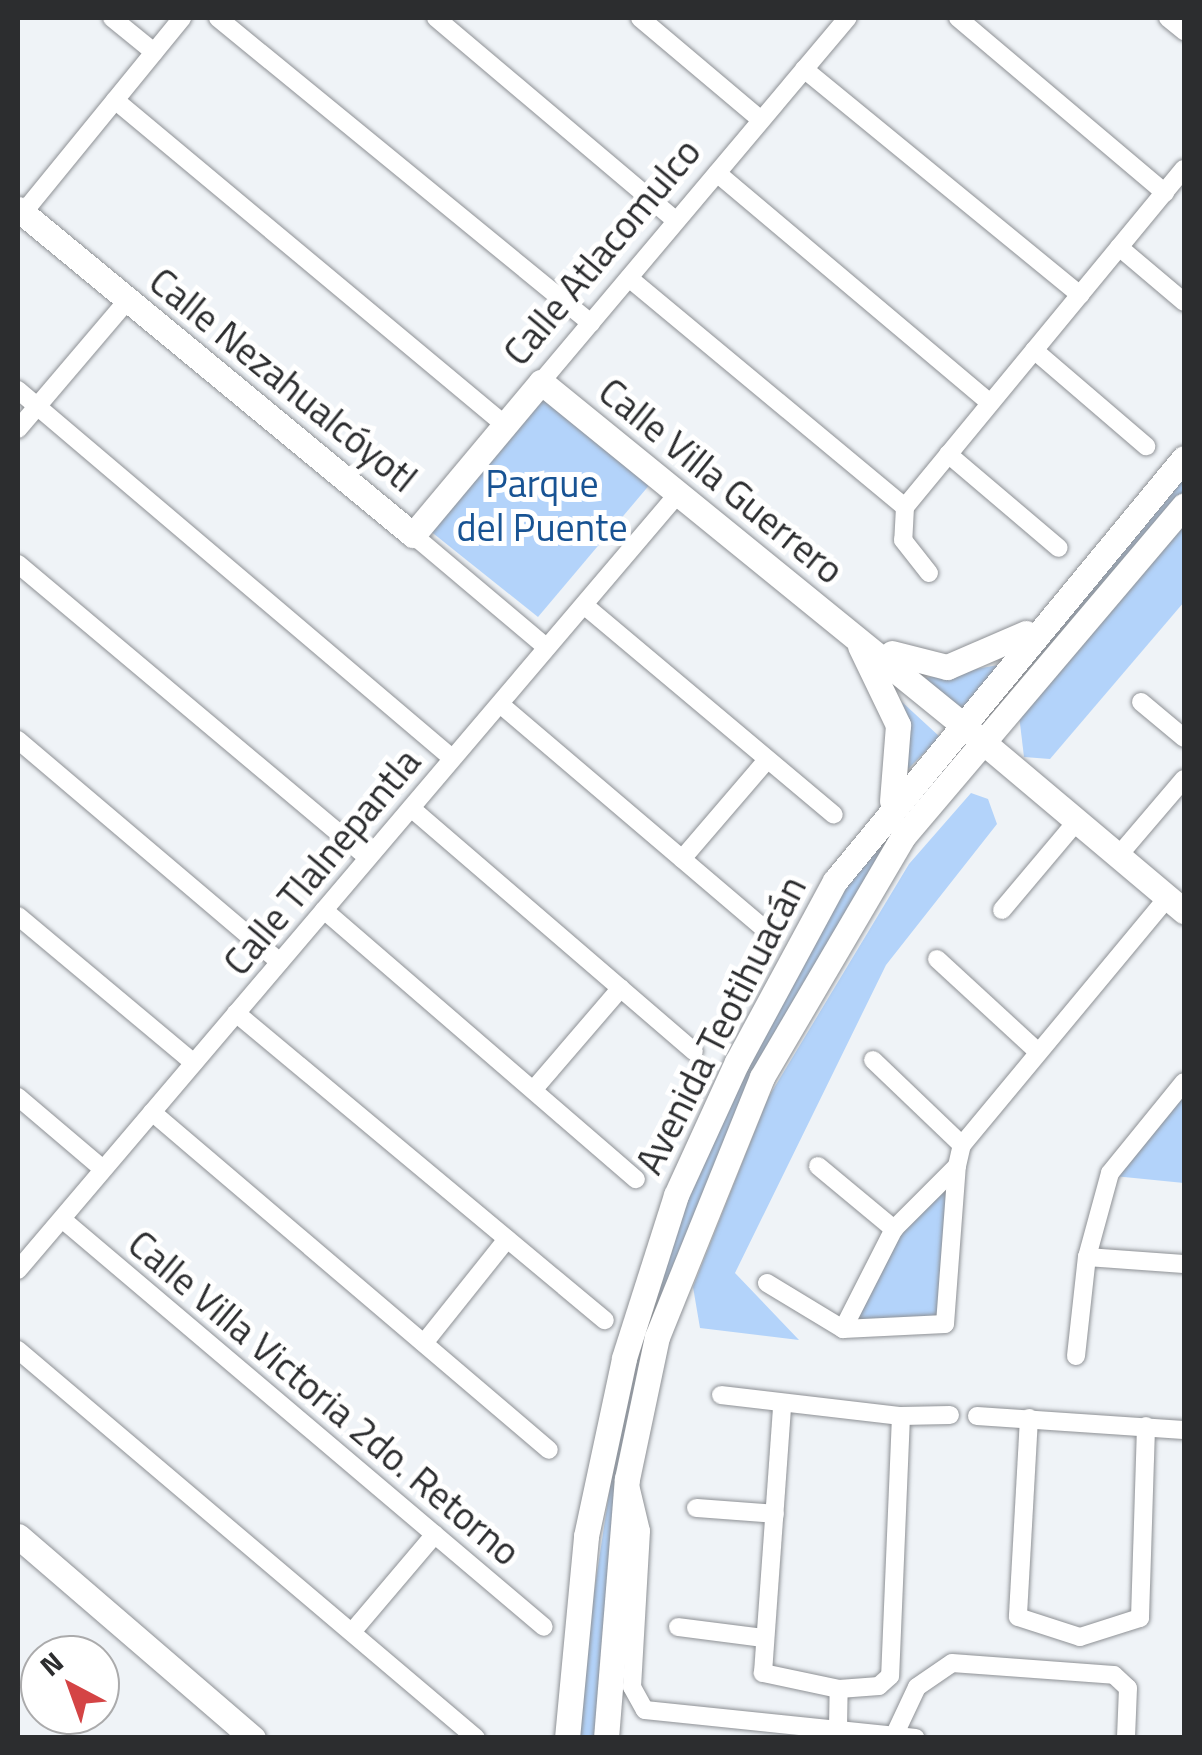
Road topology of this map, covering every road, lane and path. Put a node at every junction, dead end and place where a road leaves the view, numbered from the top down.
1 (112, 18) edge
2 (182, 18) edge
3 (218, 18) edge
4 (436, 18) edge
5 (640, 18) edge
6 (848, 18) edge
7 (958, 18) edge
8 (1168, 18) edge
9 (1184, 31) edge
10 (154, 52) junction
11 (804, 69) junction
12 (115, 100) junction
13 (761, 120) junction
14 (1184, 169) edge
15 (718, 173) junction
16 (1165, 192) junction
17 (20, 211) edge
18 (676, 221) junction
19 (1119, 248) junction
20 (629, 278) junction
21 (1080, 295) junction
22 (127, 301) junction
23 (1184, 302) edge
24 (591, 323) junction
25 (1034, 350) junction
26 (542, 382) junction
27 (18, 390) edge
28 (989, 402) junction
29 (37, 406) junction
30 (505, 425) junction
31 (18, 429) edge
32 (1146, 446) dead end
33 (948, 454) junction
34 (1184, 458) edge
35 (676, 496) junction
36 (1184, 506) edge
37 (905, 507) junction
38 (413, 535) junction
39 (1059, 548) dead end
40 (18, 564) edge
41 (929, 573) dead end
42 (584, 605) junction
43 (1052, 616) junction
44 (855, 637) junction
45 (546, 646) junction
46 (1141, 702) dead end
47 (500, 704) junction
48 (958, 722) junction
49 (1184, 738) edge
50 (18, 740) edge
51 (982, 740) junction
52 (452, 758) junction
53 (767, 760) junction
54 (1184, 779) edge
55 (891, 806) junction
56 (411, 808) junction
57 (834, 815) dead end
58 (1076, 821) junction
59 (1119, 855) junction
60 (368, 858) junction
61 (682, 858) junction
62 (1176, 904) edge
63 (324, 910) junction
64 (1002, 910) dead end
65 (18, 916) edge
66 (766, 930) dead end
67 (937, 959) dead end
68 (280, 962) junction
69 (622, 988) junction
70 (236, 1013) junction
71 (694, 1051) dead end
72 (1038, 1052) junction
73 (874, 1060) dead end
74 (194, 1063) junction
75 (1184, 1082) edge
76 (534, 1089) junction
77 (18, 1097) edge
78 (152, 1112) junction
79 (962, 1145) junction
80 (818, 1166) dead end
81 (957, 1166) junction
82 (103, 1170) junction
83 (636, 1179) dead end
84 (62, 1219) junction
85 (894, 1229) junction
86 (507, 1239) junction
87 (1086, 1257) junction
88 (1184, 1264) edge
89 (18, 1270) edge
90 (767, 1283) dead end
91 (605, 1320) dead end
92 (843, 1329) junction
93 (424, 1343) junction
94 (18, 1350) edge
95 (1076, 1356) dead end
96 (721, 1395) dead end
97 (782, 1406) junction
98 (950, 1415) dead end
99 (902, 1416) junction
100 (978, 1416) dead end
101 (1029, 1418) junction
102 (1146, 1426) junction
103 (1184, 1430) edge
104 (549, 1450) dead end
105 (628, 1479) junction
106 (696, 1508) dead end
107 (775, 1514) junction
108 (435, 1534) junction
109 (18, 1536) edge
110 (544, 1627) dead end
111 (678, 1627) dead end
112 (352, 1632) junction
113 (1080, 1637) junction
114 (764, 1638) junction
115 (1077, 1672) junction
116 (839, 1689) junction
117 (838, 1728) junction
118 (566, 1735) edge
119 (894, 1735) edge
120 (253, 1737) edge
121 (476, 1738) edge
122 (606, 1738) edge
123 (916, 1738) edge
124 (1126, 1738) edge

1 - 10 street
2 - 10 street
3 - 24 street
4 - 18 street
5 - 13 street
6 - 11 street, Calle Atlacomulco
7 - 16 street
8 - 9 street
10 - 12 street
11 - 13 street, Calle Atlacomulco
11 - 21 street
12 - 17 street
12 - 30 street
13 - 15 street, Calle Atlacomulco
14 - 16 street
15 - 18 street, Calle Atlacomulco
15 - 28 street
16 - 19 street
17 - 22 main road, Calle Nezahualcóyotl
18 - 20 street, Calle Atlacomulco
19 - 21 street
19 - 23 street
20 - 24 street, Calle Atlacomulco
20 - 37 street
21 - 25 street
22 - 29 street
22 - 38 main road, Calle Nezahualcóyotl
24 - 26 street, Calle Atlacomulco
25 - 28 street
25 - 32 street
26 - 30 main road, Calle Atlacomulco
26 - 35 main road, Calle Villa Guerrero
27 - 29 street
28 - 33 street
29 - 31 street
29 - 52 street
30 - 38 main road, Calle Atlacomulco
33 - 37 street
33 - 39 street
34 - 43 main road, Avenida Teotihuacán
35 - 42 street, Calle Tlalnepantla
35 - 44 main road, Calle Villa Guerrero
36 - 51 main road, Avenida Teotihuacán
37 - 41 street
38 - 45 street, Calle Nezahualcóyotl
40 - 60 street
42 - 45 street, Calle Tlalnepantla
42 - 53 street
43 - 44 main road
43 - 48 main road, Avenida Teotihuacán
44 - 48 main road, Calle Villa Guerrero
44 - 55 main road
45 - 47 street, Calle Tlalnepantla
46 - 49 street
47 - 52 street, Calle Tlalnepantla
47 - 61 street
48 - 51 main road, Calle Villa Guerrero
48 - 55 main road, Avenida Teotihuacán
50 - 68 street
51 - 58 main road, Calle Villa Guerrero
51 - 105 main road, Avenida Teotihuacán
52 - 56 street, Calle Tlalnepantla
53 - 57 street
53 - 61 street
54 - 59 street
55 - 118 main road, Avenida Teotihuacán
56 - 60 street, Calle Tlalnepantla
56 - 69 street
58 - 59 main road, Calle Villa Guerrero
58 - 64 street
59 - 62 main road, Calle Villa Guerrero
60 - 63 street, Calle Tlalnepantla
61 - 66 street
62 - 72 street
63 - 68 street, Calle Tlalnepantla
63 - 76 street
65 - 74 street
67 - 72 street
68 - 70 street, Calle Tlalnepantla
69 - 71 street
69 - 76 street
70 - 74 street, Calle Tlalnepantla
70 - 86 street
72 - 79 street
73 - 79 street
74 - 78 street, Calle Tlalnepantla
75 - 87 street
76 - 83 street
77 - 82 street
78 - 82 street, Calle Tlalnepantla
78 - 93 street
79 - 81 street
80 - 85 street
81 - 85 street
81 - 92 street
82 - 84 street, Calle Tlalnepantla
84 - 89 street, Calle Tlalnepantla
84 - 108 street, Calle Villa Victoria 2do. Retorno
85 - 92 street
86 - 91 street
86 - 93 street
87 - 88 street
87 - 95 street
90 - 92 street
93 - 104 street
94 - 112 street
96 - 97 street
97 - 99 street
97 - 107 street
98 - 99 street
99 - 116 street
100 - 101 street
101 - 102 street
101 - 113 street
102 - 103 street
102 - 113 street
105 - 117 street
105 - 122 main road, Avenida Teotihuacán
106 - 107 street
107 - 114 street
108 - 110 street, Calle Villa Victoria 2do. Retorno
108 - 112 street
109 - 120 main road
111 - 114 street
112 - 121 street
113 - 115 street
114 - 116 street
115 - 119 street
115 - 124 street
116 - 117 street
117 - 119 street
119 - 123 street

